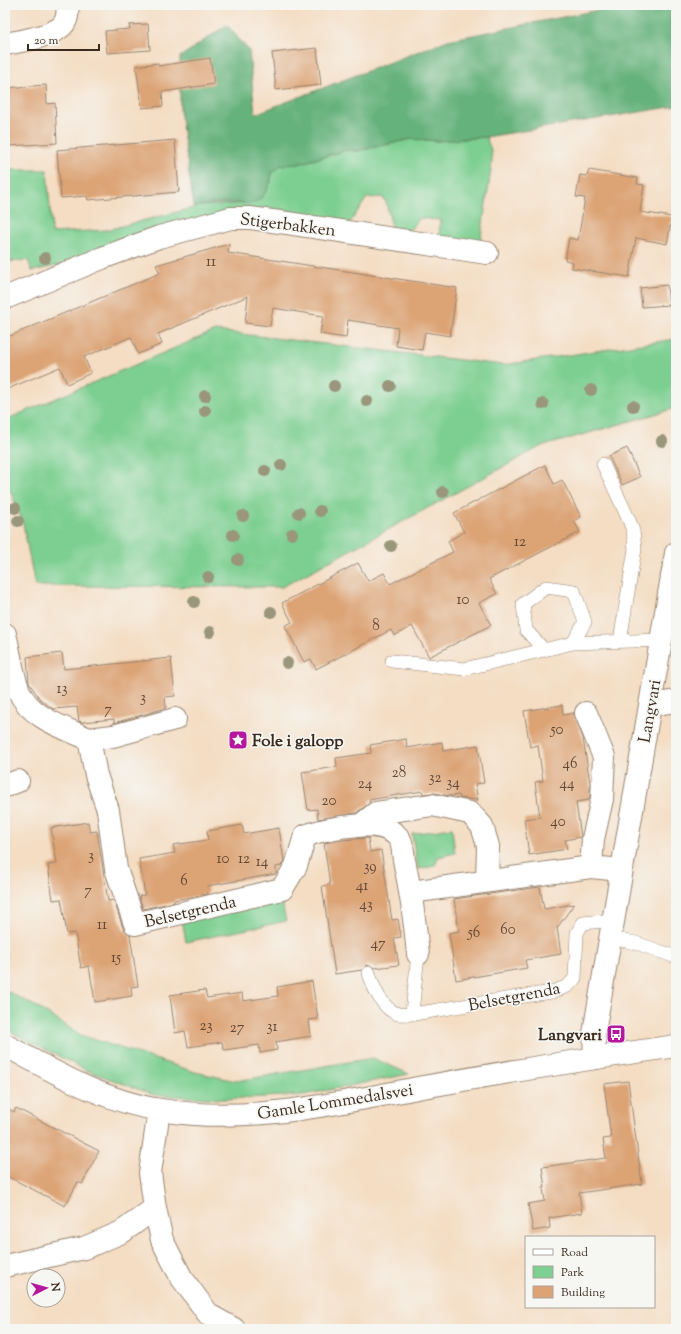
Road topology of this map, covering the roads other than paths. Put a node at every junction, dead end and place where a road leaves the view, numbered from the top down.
1 (67, 5) edge
2 (5, 44) edge
3 (487, 253) dead end
4 (5, 298) edge
5 (603, 464) dead end
6 (676, 553) edge
7 (5, 634) edge
8 (661, 640) junction
9 (620, 641) junction
10 (573, 643) junction
11 (544, 650) junction
12 (392, 661) dead end
13 (676, 701) edge
14 (651, 705) junction
15 (586, 713) dead end
16 (175, 719) dead end
17 (89, 739) junction
18 (360, 826) junction
19 (591, 867) junction
20 (621, 870) junction
21 (487, 880) junction
22 (411, 892) junction
23 (612, 929) junction
24 (418, 954) joint
25 (676, 957) edge
26 (369, 973) dead end
27 (412, 1013) junction
28 (5, 1045) edge
29 (676, 1046) edge
30 (596, 1058) junction
31 (159, 1110) junction
32 (155, 1208) junction
33 (5, 1266) edge
34 (234, 1329) edge

1 - 2 street
3 - 4 street, Stigerbakken
5 - 9 lane
6 - 8 street, Langvari
7 - 17 street
8 - 9 lane
8 - 14 street, Langvari
9 - 10 lane
10 - 11 lane
10 - 11 lane
11 - 12 lane
13 - 14 street
14 - 20 street, Langvari
15 - 19 street
16 - 17 street
17 - 18 street, Belsetgrenda
18 - 21 street
18 - 22 street, Belsetgrenda
19 - 20 street
19 - 21 street
20 - 23 street, Langvari
21 - 22 street
22 - 24 street, Belsetgrenda
23 - 25 lane
23 - 27 lane, Belsetgrenda
23 - 30 street, Langvari
24 - 27 lane, Belsetgrenda
26 - 27 lane, Belsetgrenda
28 - 31 street, Gamle Lommedalsvei
29 - 30 street, Gamle Lommedalsvei
30 - 31 street, Gamle Lommedalsvei
31 - 32 street
32 - 33 street
32 - 34 street

